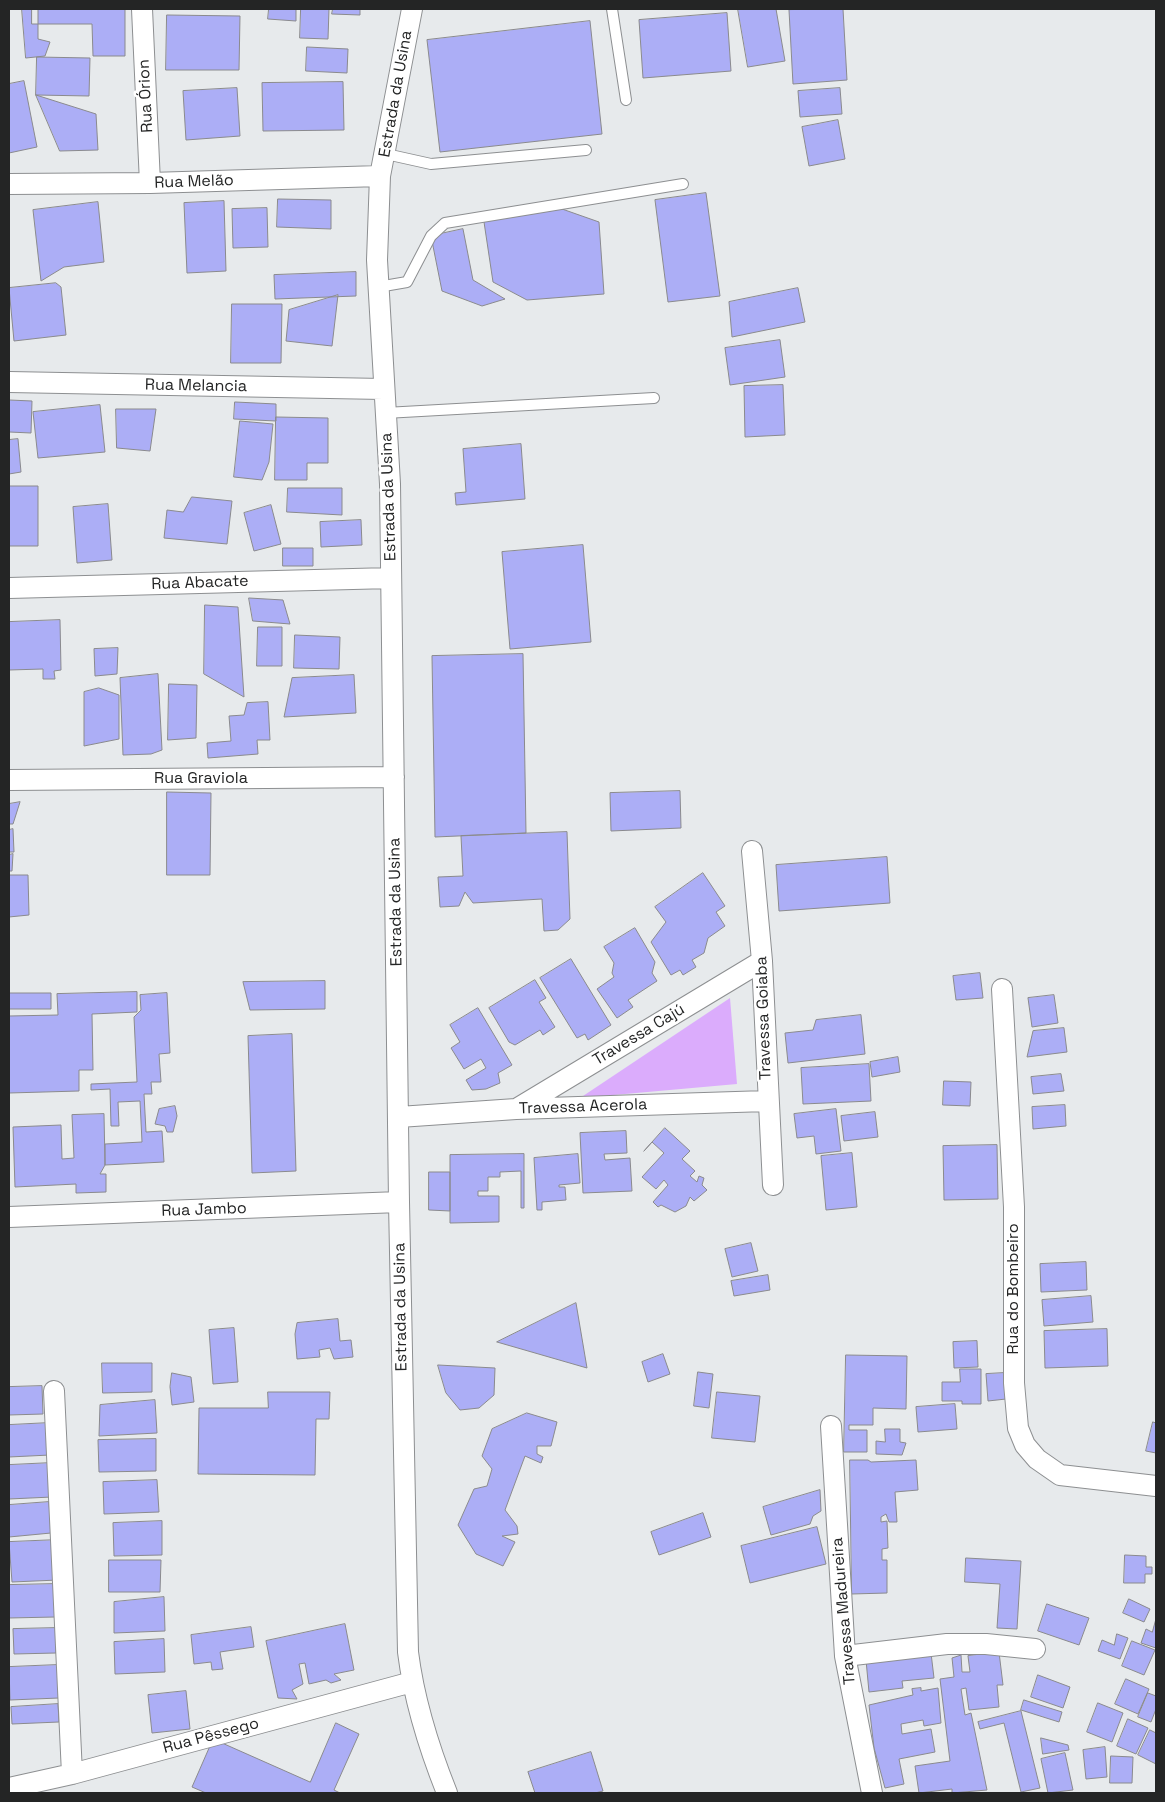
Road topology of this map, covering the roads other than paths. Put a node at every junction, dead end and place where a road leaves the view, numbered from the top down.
1 (142, 9) edge
2 (412, 9) edge
3 (612, 9) edge
4 (626, 100) dead end
5 (586, 150) dead end
6 (386, 154) junction
7 (380, 176) junction
8 (150, 183) junction
9 (9, 184) edge
10 (683, 184) dead end
11 (378, 287) junction
12 (9, 382) edge
13 (383, 389) junction
14 (654, 398) dead end
15 (386, 413) junction
16 (391, 578) junction
17 (9, 588) edge
18 (394, 777) junction
19 (9, 780) edge
20 (752, 851) dead end
21 (762, 961) junction
22 (1002, 989) dead end
23 (767, 1101) junction
24 (516, 1109) junction
25 (399, 1117) junction
26 (772, 1185) dead end
27 (399, 1202) junction
28 (9, 1217) edge
29 (54, 1391) dead end
30 (831, 1426) dead end
31 (1156, 1486) edge
32 (1035, 1650) dead end
33 (845, 1656) junction
34 (412, 1682) junction
35 (72, 1774) junction
36 (9, 1788) edge
37 (447, 1793) edge
38 (872, 1793) edge

1 - 8 street, Rua Órion
2 - 6 street, Estrada da Usina
3 - 4 lane
5 - 6 lane
6 - 7 street, Estrada da Usina
7 - 8 street, Rua Melão
7 - 11 street, Estrada da Usina
8 - 9 street, Rua Melão
10 - 11 lane
11 - 13 street, Estrada da Usina
12 - 13 street, Rua Melancia
13 - 15 street, Estrada da Usina
14 - 15 lane
15 - 16 street, Estrada da Usina
16 - 17 street, Rua Abacate
16 - 18 street, Estrada da Usina
18 - 19 street, Rua Graviola
18 - 25 street, Estrada da Usina
20 - 21 street, Travessa Goiaba
21 - 23 street, Travessa Goiaba
21 - 24 street, Travessa Cajú
22 - 31 street, Rua do Bombeiro
23 - 24 street, Travessa Acerola
23 - 26 street, Travessa Goiaba
24 - 25 street, Travessa Acerola
25 - 27 street, Estrada da Usina
27 - 28 street, Rua Jambo
27 - 34 street, Estrada da Usina
29 - 35 street
30 - 33 street, Travessa Madureira
32 - 33 street
33 - 38 street, Travessa Madureira
34 - 35 street, Rua Pêssego
34 - 37 street, Estrada da Usina
35 - 36 street, Rua Pêssego

